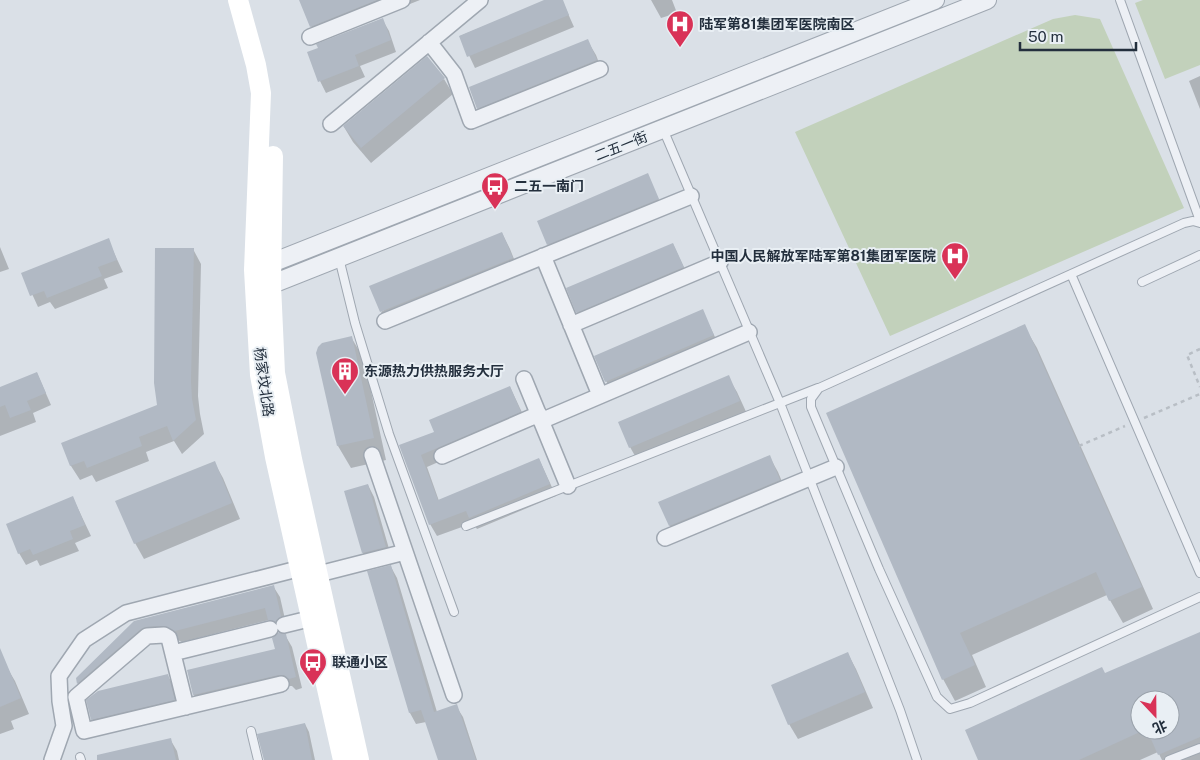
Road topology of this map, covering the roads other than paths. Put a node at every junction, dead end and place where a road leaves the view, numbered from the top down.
1 (238, 0) edge
2 (252, 0) edge
3 (402, 0) edge
4 (480, 0) edge
5 (935, 0) edge
6 (987, 0) edge
7 (1120, 0) edge
8 (310, 37) dead end
9 (429, 42) junction
10 (600, 69) dead end
11 (656, 111) junction
12 (331, 124) dead end
13 (663, 129) junction
14 (691, 196) junction
15 (1200, 222) edge
16 (1200, 255) edge
17 (543, 256) junction
18 (339, 258) junction
19 (720, 262) junction
20 (262, 267) junction
21 (1071, 274) junction
22 (1142, 282) dead end
23 (263, 288) junction
24 (385, 321) dead end
25 (571, 325) junction
26 (749, 332) junction
27 (524, 379) dead end
28 (819, 388) junction
29 (600, 395) junction
30 (780, 403) junction
31 (540, 418) junction
32 (372, 455) dead end
33 (442, 456) dead end
34 (836, 467) junction
35 (810, 478) junction
36 (568, 486) junction
37 (466, 526) dead end
38 (665, 538) dead end
39 (405, 552) junction
40 (309, 571) junction
41 (1200, 574) edge
42 (1200, 597) edge
43 (454, 612) dead end
44 (319, 616) junction
45 (173, 653) junction
46 (281, 684) dead end
47 (454, 696) dead end
48 (186, 707) junction
49 (251, 732) dead end
50 (1200, 748) edge
51 (52, 760) edge
52 (258, 760) edge
53 (342, 760) edge
54 (359, 760) edge
55 (917, 760) edge
56 (1169, 760) edge

1 - 20 main road, 杨家坟北路
2 - 20 main road, 杨家坟北路
3 - 8 street
4 - 9 street
5 - 11 street, 二五一街
6 - 13 street, 二五一街
7 - 15 lane
9 - 10 street
9 - 12 street
11 - 13 street
11 - 20 street, 二五一街
13 - 14 lane
13 - 18 street, 二五一街
14 - 17 street
14 - 19 lane
15 - 21 lane
16 - 22 lane
17 - 24 street
17 - 25 street
18 - 23 street, 二五一街
18 - 43 lane
19 - 25 street
19 - 26 lane
20 - 23 main road, 杨家坟北路
21 - 28 lane
21 - 41 lane
23 - 40 main road, 杨家坟北路
25 - 29 street
26 - 29 street
26 - 30 lane
27 - 31 street
28 - 30 lane
28 - 34 lane
29 - 31 street
30 - 35 lane
30 - 36 lane
31 - 33 street
31 - 36 street
32 - 39 street
34 - 35 street
34 - 42 lane
35 - 38 street
35 - 55 lane
36 - 37 lane
39 - 40 street
39 - 47 street
40 - 44 main road, 杨家坟北路
40 - 51 street
44 - 45 street
44 - 53 main road, 杨家坟北路
44 - 54 main road, 杨家坟北路
45 - 48 street
45 - 48 street
46 - 48 street
49 - 52 lane
50 - 56 lane

